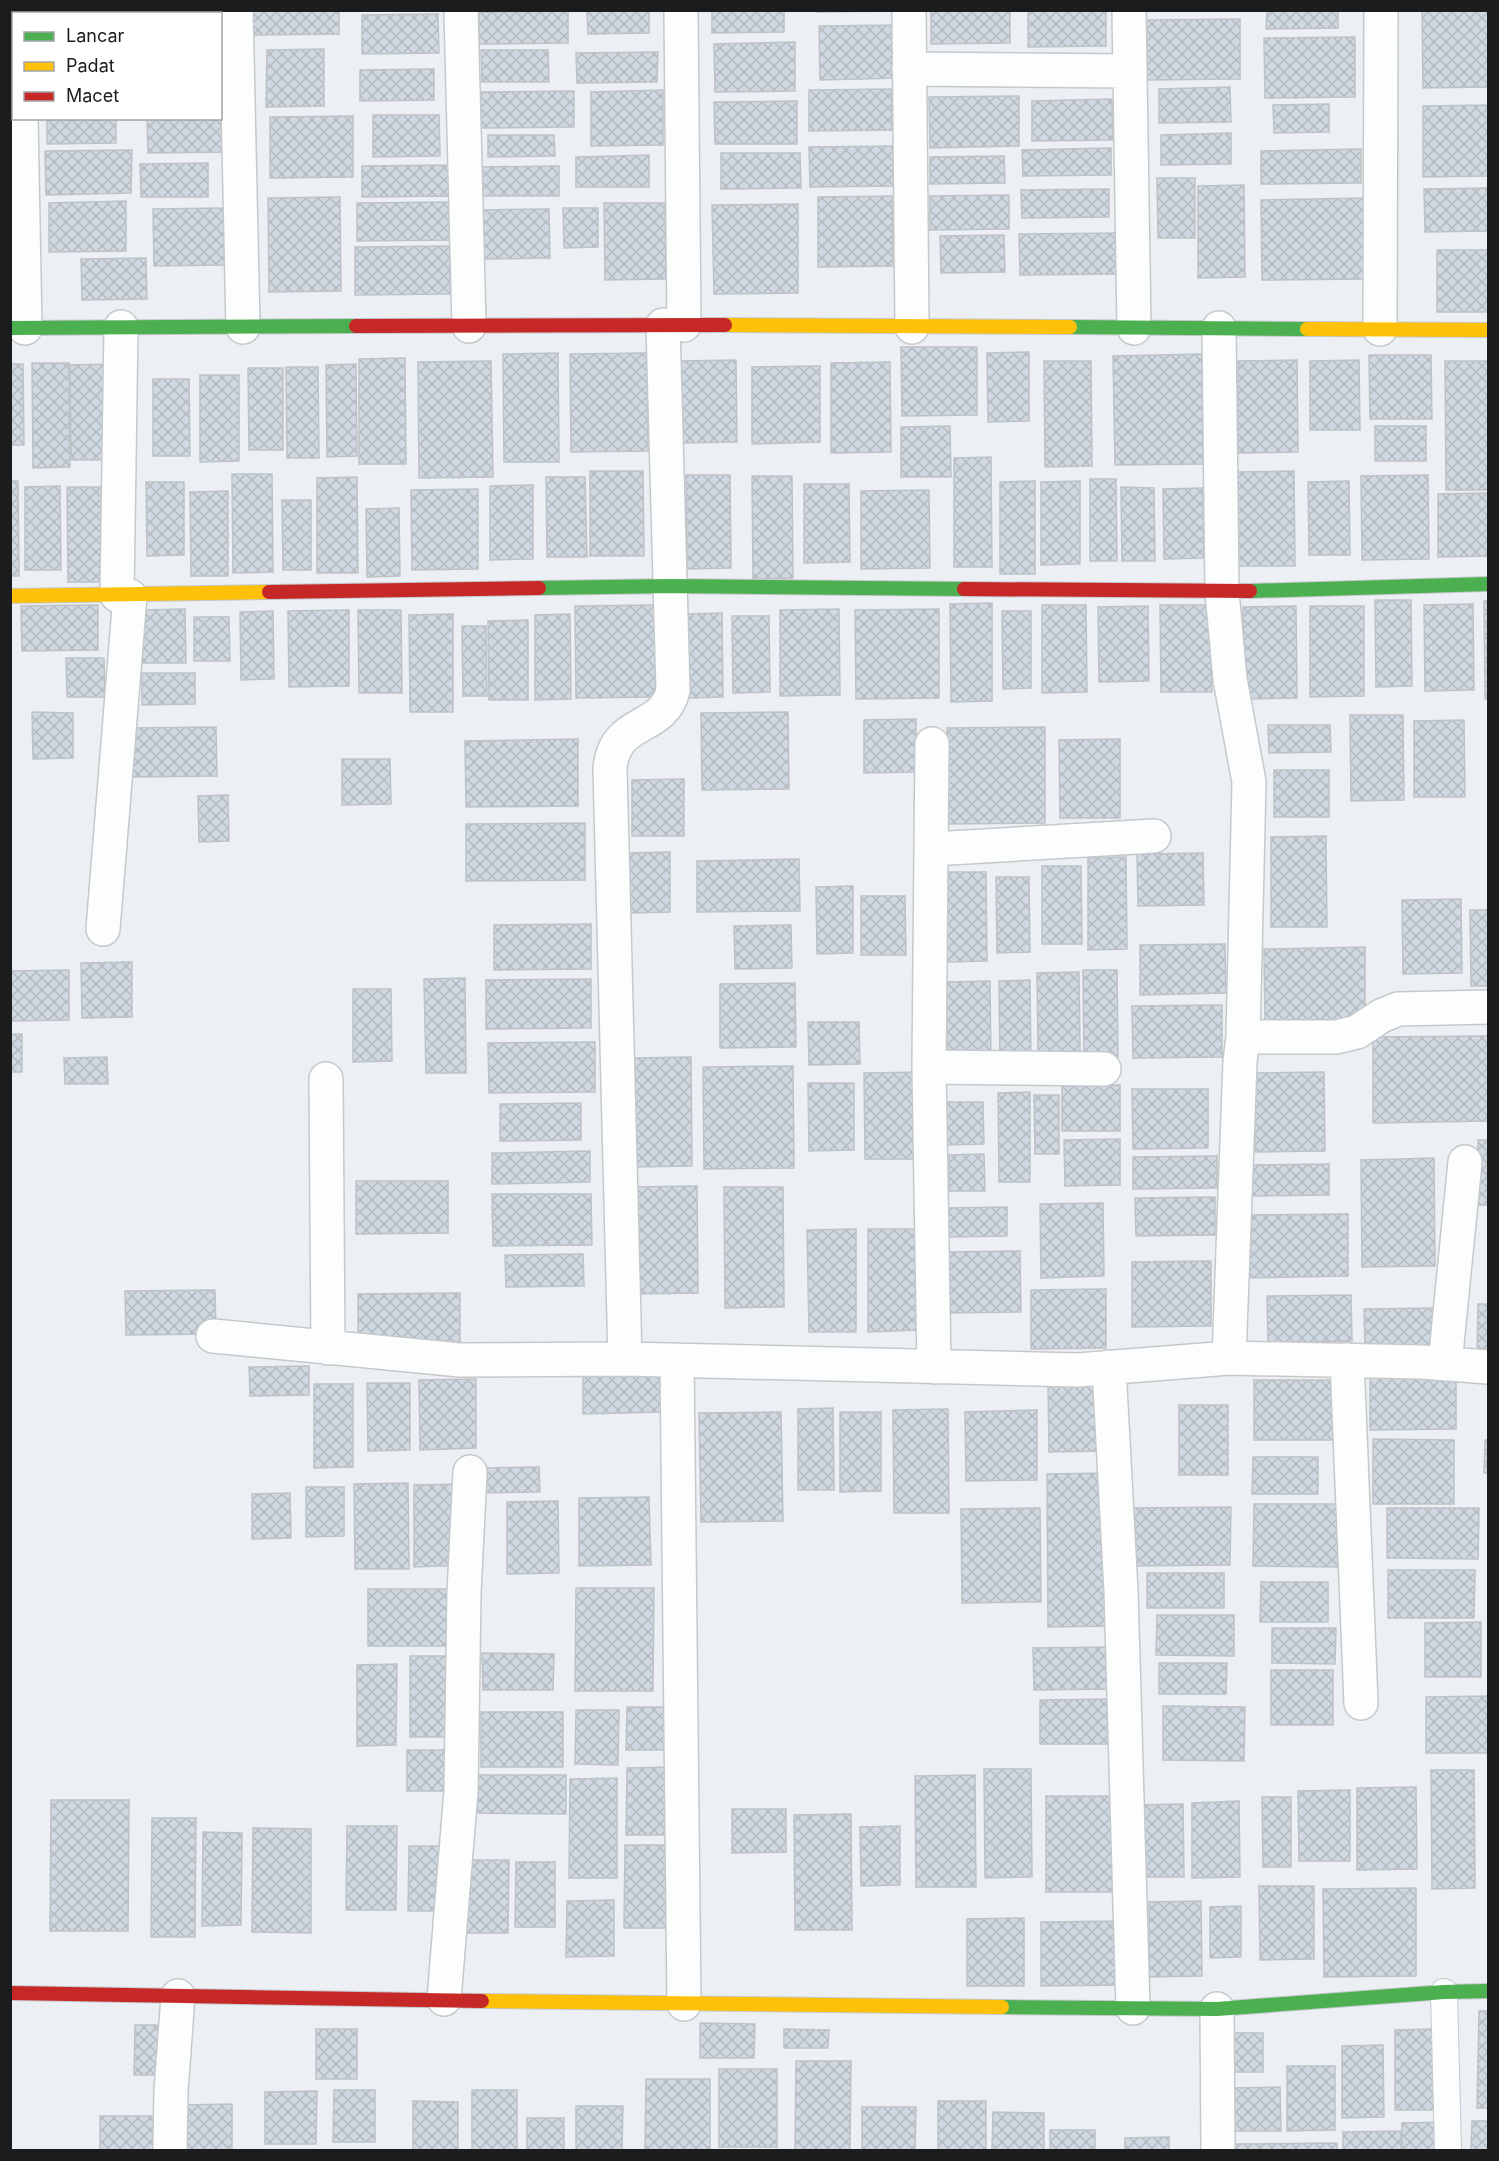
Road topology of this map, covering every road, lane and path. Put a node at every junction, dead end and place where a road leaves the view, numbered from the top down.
1 (236, 10) edge
2 (461, 10) edge
3 (681, 10) edge
4 (909, 10) edge
5 (1129, 10) edge
6 (1381, 10) edge
7 (909, 69) junction
8 (1130, 71) junction
9 (21, 120) edge
10 (674, 325) junction
11 (469, 326) junction
12 (121, 327) junction
13 (243, 327) junction
14 (912, 327) junction
15 (18, 328) edge
16 (1134, 328) junction
17 (1219, 328) junction
18 (1380, 329) junction
19 (1488, 330) edge
20 (1488, 584) edge
21 (670, 586) junction
22 (1222, 592) junction
23 (10, 596) edge
24 (124, 596) junction
25 (932, 744) dead end
26 (1154, 836) dead end
27 (932, 849) junction
28 (103, 928) dead end
29 (1488, 1007) edge
30 (1244, 1037) junction
31 (929, 1067) junction
32 (1104, 1069) dead end
33 (326, 1079) dead end
34 (1465, 1161) dead end
35 (213, 1336) dead end
36 (328, 1348) junction
37 (1229, 1358) junction
38 (625, 1359) junction
39 (677, 1360) junction
40 (1347, 1360) junction
41 (1445, 1364) junction
42 (934, 1366) junction
43 (1109, 1367) junction
44 (1488, 1367) edge
45 (470, 1473) dead end
46 (1361, 1703) dead end
47 (1488, 1991) edge
48 (1444, 1992) junction
49 (10, 1993) edge
50 (178, 1996) junction
51 (444, 1999) junction
52 (684, 2004) junction
53 (1133, 2008) junction
54 (1217, 2008) junction
55 (170, 2151) edge
56 (1218, 2151) edge
57 (1448, 2151) edge

1 - 13 street
2 - 11 street
3 - 10 street
4 - 7 street
5 - 8 street
6 - 18 street
7 - 8 street
7 - 14 street
8 - 16 street
9 - 15 street
10 - 11 street
10 - 14 street
10 - 21 street
11 - 13 street
12 - 13 street
12 - 15 street
12 - 24 street
14 - 16 street
16 - 17 street
17 - 18 street
17 - 22 street
18 - 19 street
20 - 22 street
21 - 22 street
21 - 24 street
21 - 38 street
22 - 30 street
23 - 24 street
24 - 28 street
25 - 27 street
26 - 27 street
27 - 31 street
29 - 30 street
30 - 37 street
31 - 32 street
31 - 42 street
33 - 36 street
34 - 41 street
35 - 36 street
36 - 38 street
37 - 40 street
37 - 43 street
38 - 39 street
39 - 42 street
39 - 52 street
40 - 41 street
40 - 46 street
41 - 44 street
42 - 43 street
43 - 53 street
45 - 51 street
47 - 48 street
48 - 54 street
48 - 57 lane
49 - 50 street
50 - 51 street
50 - 55 street
51 - 52 street
52 - 53 street
53 - 54 street
54 - 56 street

